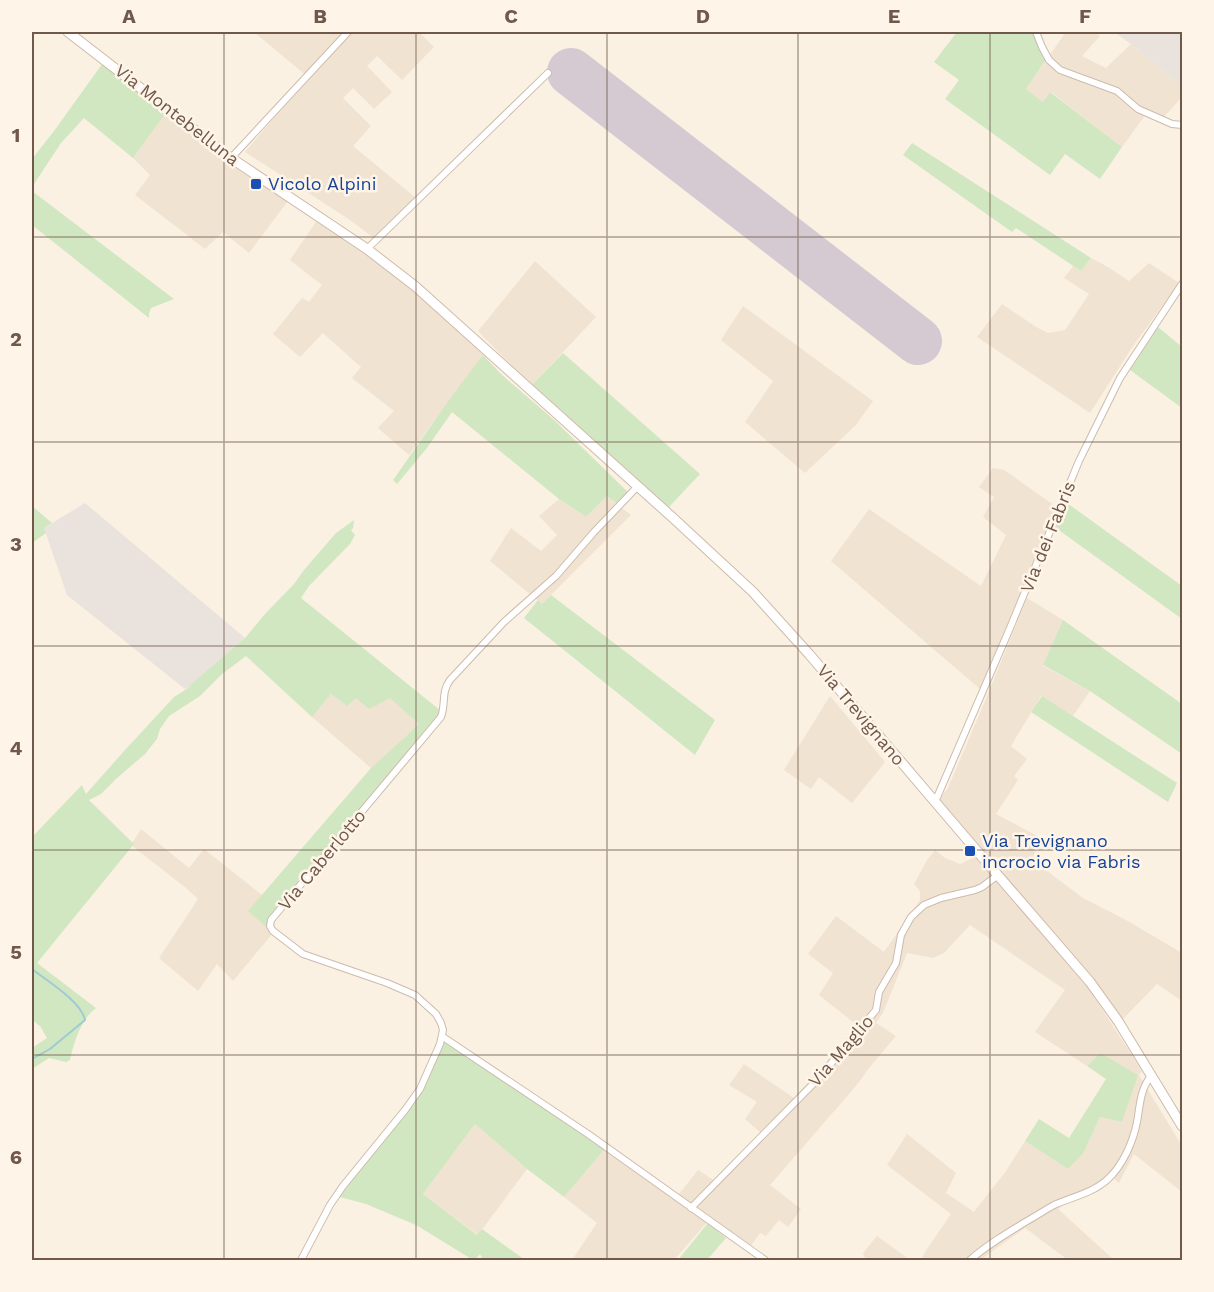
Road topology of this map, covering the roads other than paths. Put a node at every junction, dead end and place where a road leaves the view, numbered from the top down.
1 (68, 32) edge
2 (348, 32) edge
3 (1036, 32) edge
4 (548, 73) dead end
5 (1182, 125) edge
6 (231, 158) junction
7 (367, 249) junction
8 (1182, 284) edge
9 (486, 351) joint
10 (637, 487) junction
11 (935, 802) junction
12 (998, 875) junction
13 (443, 1037) junction
14 (1152, 1075) junction
15 (1182, 1126) edge
16 (691, 1208) junction
17 (301, 1260) edge
18 (765, 1260) edge
19 (970, 1260) edge

1 - 6 main road, Via Montebelluna
2 - 6 street
3 - 5 street
4 - 7 street
6 - 7 main road, Via Montebelluna
7 - 9 main road, Via Montebelluna
8 - 11 street, Via dei Fabris
9 - 10 main road, Via Trevignano
10 - 11 main road, Via Trevignano
10 - 13 street, Via Caberlotto
11 - 12 main road, Via Trevignano
12 - 14 main road, Via Trevignano
12 - 16 street, Via Maglio
13 - 16 street
13 - 17 street
14 - 15 main road, Via Trevignano
14 - 19 street
16 - 18 street

